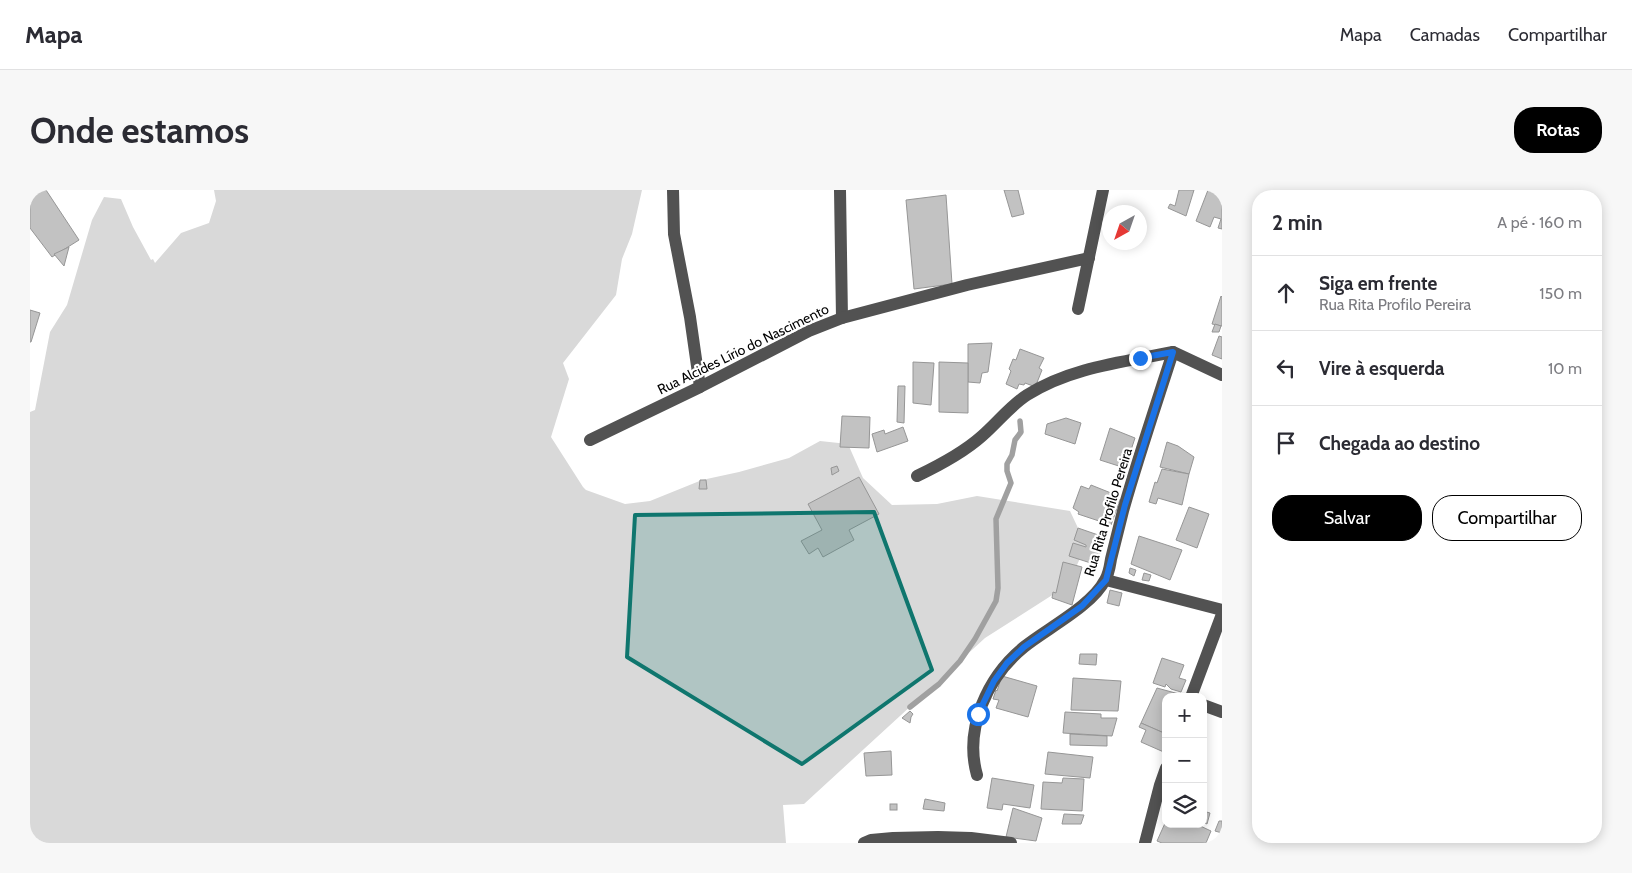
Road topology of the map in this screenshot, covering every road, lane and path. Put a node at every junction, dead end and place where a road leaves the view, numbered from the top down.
1 (673, 190) edge
2 (840, 190) edge
3 (1103, 190) edge
4 (1089, 258) junction
5 (1078, 309) dead end
6 (842, 318) junction
7 (1173, 352) junction
8 (1222, 375) edge
9 (700, 387) junction
10 (590, 440) dead end
11 (917, 476) dead end
12 (1106, 580) junction
13 (1222, 610) edge
14 (1222, 614) edge
15 (1192, 693) edge
16 (1207, 706) edge
17 (1222, 712) edge
18 (977, 775) dead end
19 (1162, 779) edge
20 (864, 843) edge
21 (1011, 843) edge
22 (1145, 843) edge

1 - 9 street
2 - 6 street
3 - 4 street
4 - 5 street
4 - 6 street, Rua Alcides Lírio do Nascimento
6 - 9 street, Rua Alcides Lírio do Nascimento
7 - 8 street
7 - 11 street
7 - 12 street, Rua Rita Profilo Pereira
9 - 10 street, Rua Alcides Lírio do Nascimento
12 - 13 street
12 - 18 street, Rua Rita Profilo Pereira
14 - 15 street
16 - 17 street
19 - 22 street
20 - 21 street

